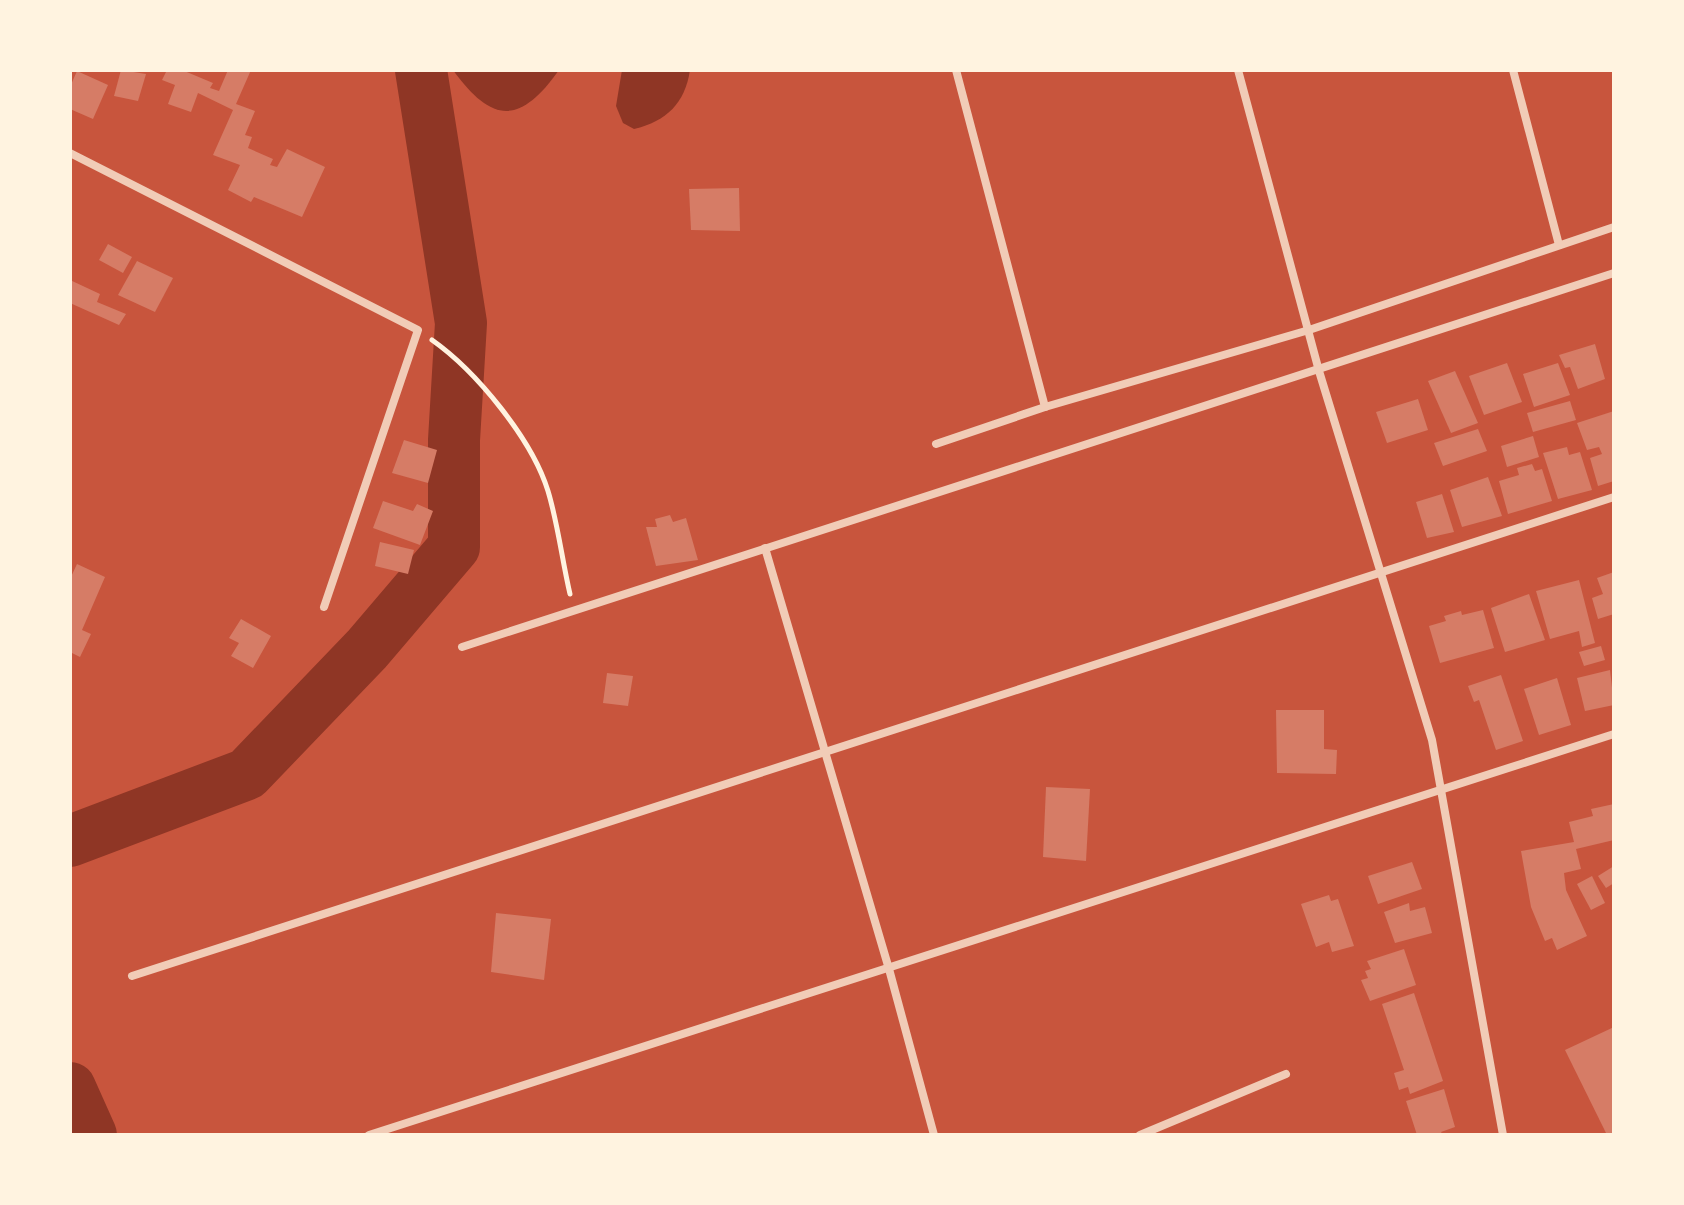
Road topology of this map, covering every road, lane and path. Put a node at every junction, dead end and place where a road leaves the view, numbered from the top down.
1 (956, 70) edge
2 (1238, 70) edge
3 (1513, 70) edge
4 (70, 153) edge
5 (1614, 227) edge
6 (1559, 245) junction
7 (1614, 273) edge
8 (1309, 330) junction
9 (442, 347) dead end
10 (1319, 371) junction
11 (1045, 407) junction
12 (936, 444) dead end
13 (1614, 497) edge
14 (765, 548) junction
15 (1382, 573) junction
16 (324, 607) dead end
17 (573, 611) junction
18 (462, 647) dead end
19 (1614, 734) edge
20 (825, 753) junction
21 (1443, 788) junction
22 (889, 969) junction
23 (132, 976) dead end
24 (1286, 1074) dead end
25 (369, 1135) edge
26 (934, 1135) edge
27 (1140, 1135) edge
28 (1503, 1135) edge

1 - 11 street
2 - 8 street
3 - 6 street
4 - 16 street
5 - 6 street
6 - 8 street
7 - 10 street
8 - 10 street
8 - 11 street
9 - 17 path
10 - 14 street
10 - 15 street
11 - 12 street
13 - 15 street
14 - 17 street
14 - 20 street
15 - 20 street
15 - 21 street
17 - 18 street
19 - 21 street
20 - 22 street
20 - 23 street
21 - 22 street
21 - 28 street
22 - 25 street
22 - 26 street
24 - 27 street

